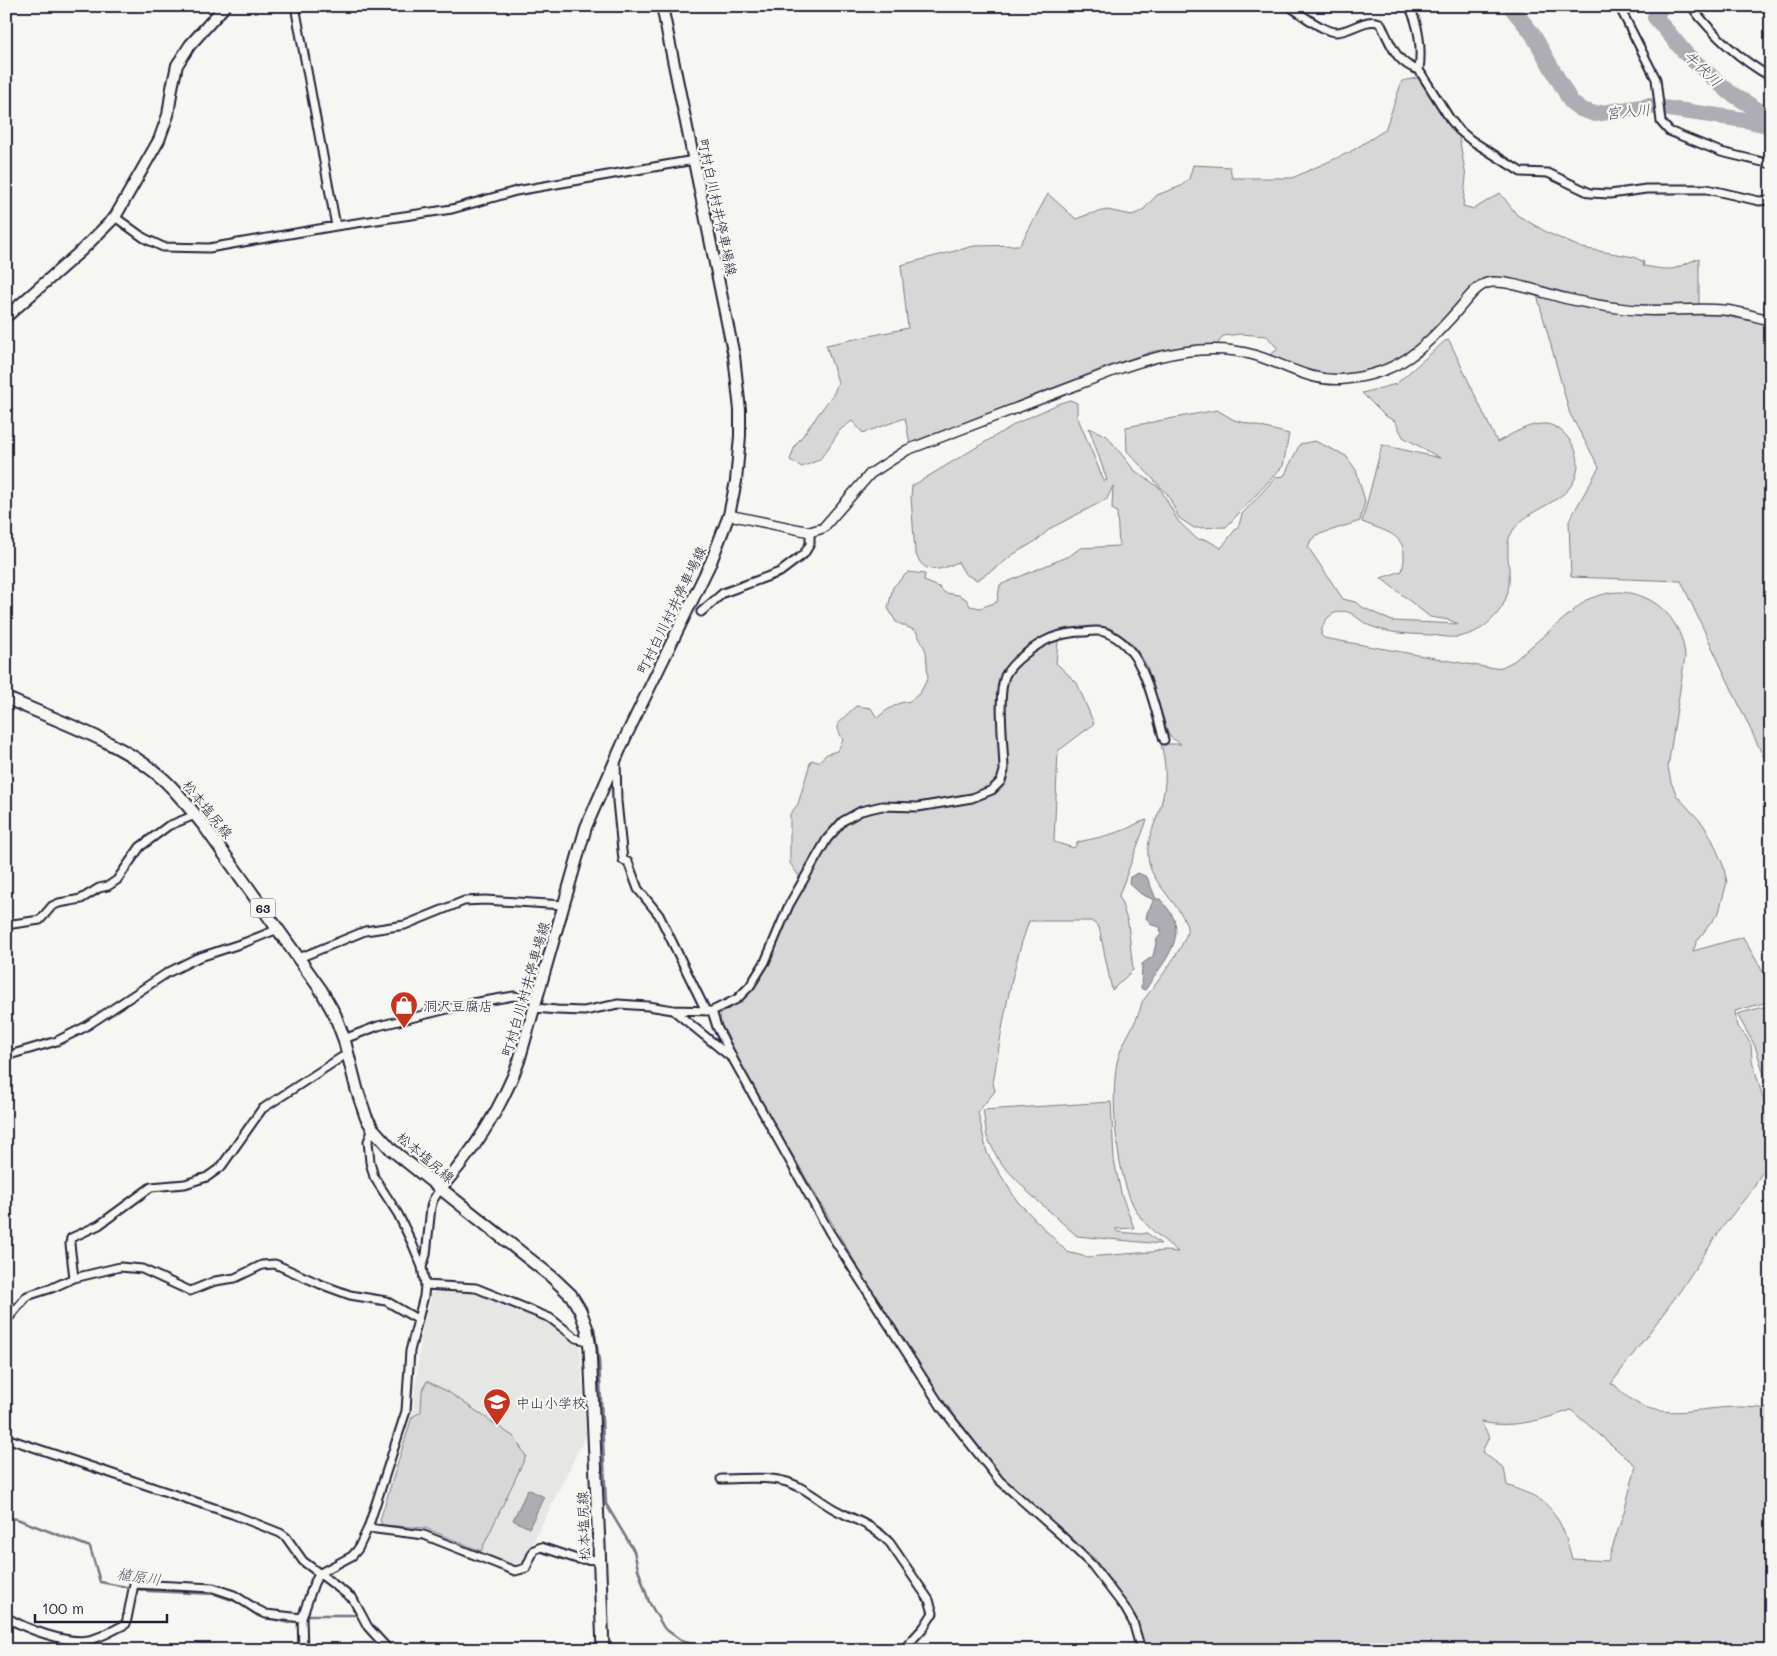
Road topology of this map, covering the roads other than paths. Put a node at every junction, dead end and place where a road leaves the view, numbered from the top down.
1 (225, 6) edge
2 (295, 6) edge
3 (662, 6) edge
4 (1289, 6) edge
5 (1409, 6) edge
6 (1691, 6) edge
7 (1622, 12) dead end
8 (1419, 70) junction
9 (1771, 76) edge
10 (694, 160) junction
11 (1771, 164) edge
12 (1771, 200) edge
13 (115, 216) junction
14 (336, 226) junction
15 (6, 317) edge
16 (1771, 320) edge
17 (729, 514) junction
18 (810, 532) junction
19 (701, 612) dead end
20 (6, 698) edge
21 (1164, 740) dead end
22 (616, 757) junction
23 (195, 815) junction
24 (563, 905) junction
25 (6, 925) edge
26 (278, 929) junction
27 (299, 958) junction
28 (536, 1003) junction
29 (673, 1010) junction
30 (709, 1011) junction
31 (344, 1039) junction
32 (348, 1053) junction
33 (6, 1056) edge
34 (733, 1059) junction
35 (373, 1129) junction
36 (440, 1189) junction
37 (422, 1267) junction
38 (74, 1278) junction
39 (425, 1285) junction
40 (417, 1319) junction
41 (6, 1321) edge
42 (588, 1341) junction
43 (6, 1438) edge
44 (721, 1479) dead end
45 (368, 1528) junction
46 (600, 1560) junction
47 (320, 1573) junction
48 (6, 1617) edge
49 (302, 1618) junction
50 (304, 1650) edge
51 (390, 1650) edge
52 (603, 1650) edge
53 (903, 1650) edge
54 (1140, 1650) edge

1 - 13 main road
2 - 14 street
3 - 10 main road, 町村白川村井停車場線
4 - 8 street
5 - 8 street
6 - 9 street
7 - 11 street
8 - 12 street
10 - 14 street
10 - 17 main road, 町村白川村井停車場線
13 - 14 street
13 - 15 main road
16 - 18 street
17 - 18 street
17 - 22 main road, 町村白川村井停車場線
18 - 19 street
20 - 23 main road, 松本塩尻線 / 63
21 - 30 street
22 - 24 main road, 町村白川村井停車場線
22 - 30 street
23 - 25 street
23 - 26 main road, 松本塩尻線 / 63
24 - 27 street
24 - 28 main road, 町村白川村井停車場線
26 - 27 main road, 松本塩尻線 / 63
26 - 33 street
27 - 31 main road, 松本塩尻線 / 63
28 - 29 street
28 - 31 street
28 - 36 main road, 町村白川村井停車場線
29 - 30 street
29 - 34 street
30 - 34 street
31 - 32 main road, 松本塩尻線 / 63
32 - 35 main road, 松本塩尻線 / 63
32 - 38 street
34 - 54 street
35 - 36 main road, 松本塩尻線 / 63
35 - 37 street
36 - 37 street
36 - 42 main road, 松本塩尻線 / 63
37 - 39 street
38 - 40 street
38 - 41 street
39 - 40 street
39 - 42 street
40 - 45 street
42 - 46 main road, 松本塩尻線 / 63
43 - 47 street
44 - 53 street
45 - 46 street
45 - 47 street
46 - 52 main road, 松本塩尻線 / 63
47 - 49 street
47 - 51 street
48 - 49 street
49 - 50 street

